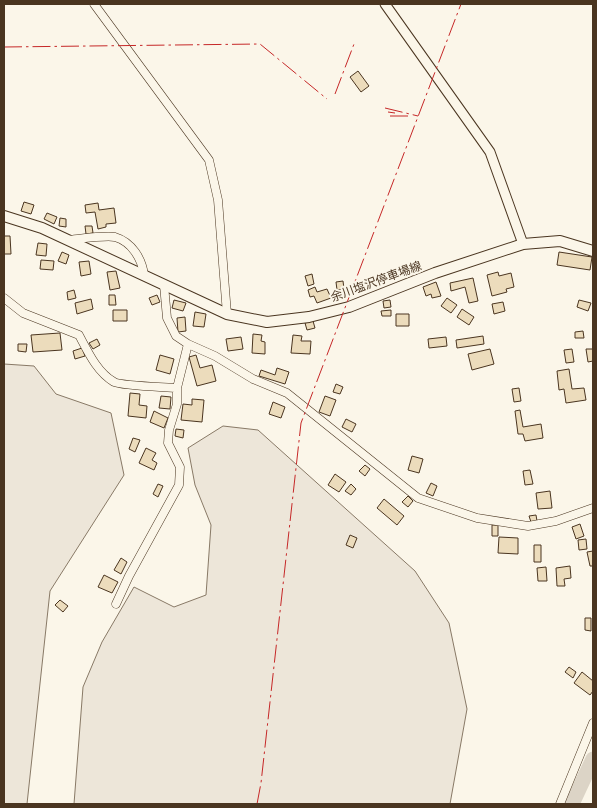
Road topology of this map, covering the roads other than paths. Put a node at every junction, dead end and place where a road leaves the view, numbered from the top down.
1 (94, 4) edge
2 (385, 4) edge
3 (4, 216) edge
4 (68, 240) junction
5 (523, 244) junction
6 (593, 251) edge
7 (144, 275) junction
8 (164, 285) junction
9 (4, 298) edge
10 (227, 314) junction
11 (188, 344) junction
12 (177, 388) junction
13 (593, 508) edge
14 (116, 604) dead end
15 (593, 723) edge
16 (591, 734) edge
17 (560, 804) edge

1 - 10 street
2 - 5 street
3 - 4 main road, 余川塩沢停車場線
4 - 7 main road, 余川塩沢停車場線
4 - 7 street
5 - 6 main road, 余川塩沢停車場線
5 - 10 main road, 余川塩沢停車場線
7 - 8 main road, 余川塩沢停車場線
8 - 10 main road, 余川塩沢停車場線
8 - 11 street
9 - 12 street
11 - 12 street
11 - 13 street
12 - 14 street
15 - 16 street
16 - 17 street

